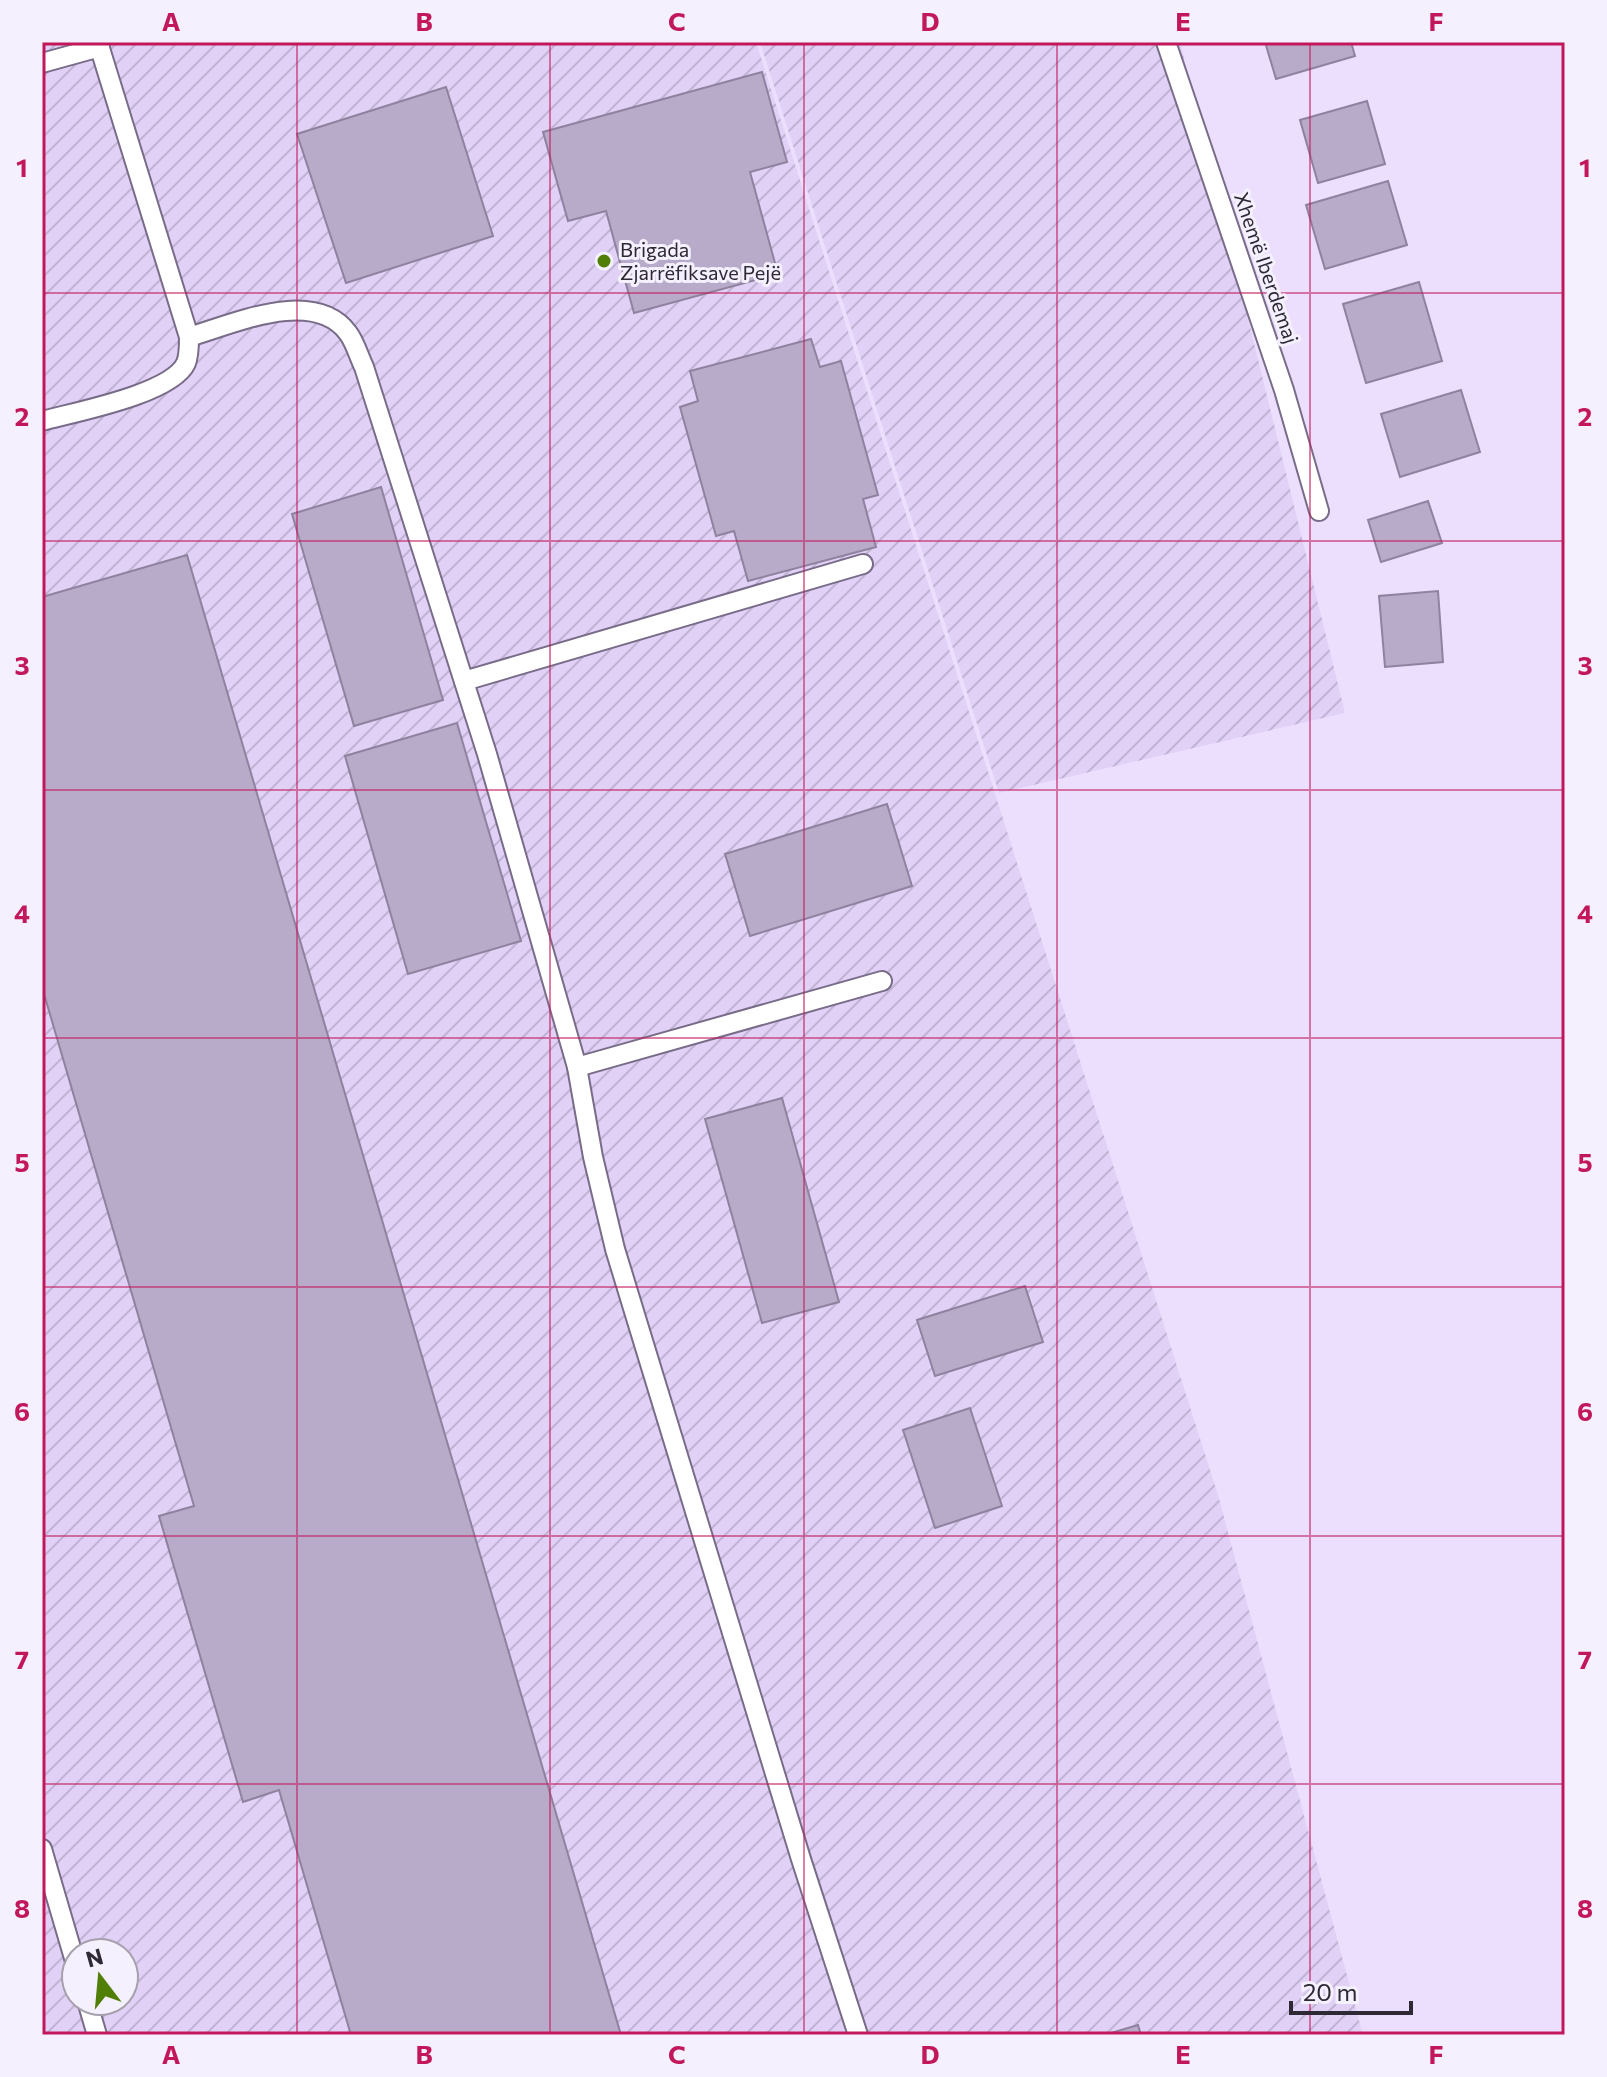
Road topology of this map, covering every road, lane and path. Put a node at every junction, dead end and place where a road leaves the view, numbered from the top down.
1 (1166, 42) edge
2 (99, 44) edge
3 (42, 63) edge
4 (189, 337) junction
5 (42, 421) edge
6 (1319, 511) dead end
7 (863, 564) dead end
8 (464, 681) junction
9 (882, 981) dead end
10 (577, 1067) junction
11 (42, 1849) edge
12 (68, 1937) edge
13 (858, 2035) edge

1 - 6 lane, Xhemë Iberdemaj
2 - 3 lane
2 - 4 lane
4 - 5 lane
4 - 8 lane
7 - 8 lane
8 - 10 lane
9 - 10 lane
10 - 13 lane
11 - 12 lane

